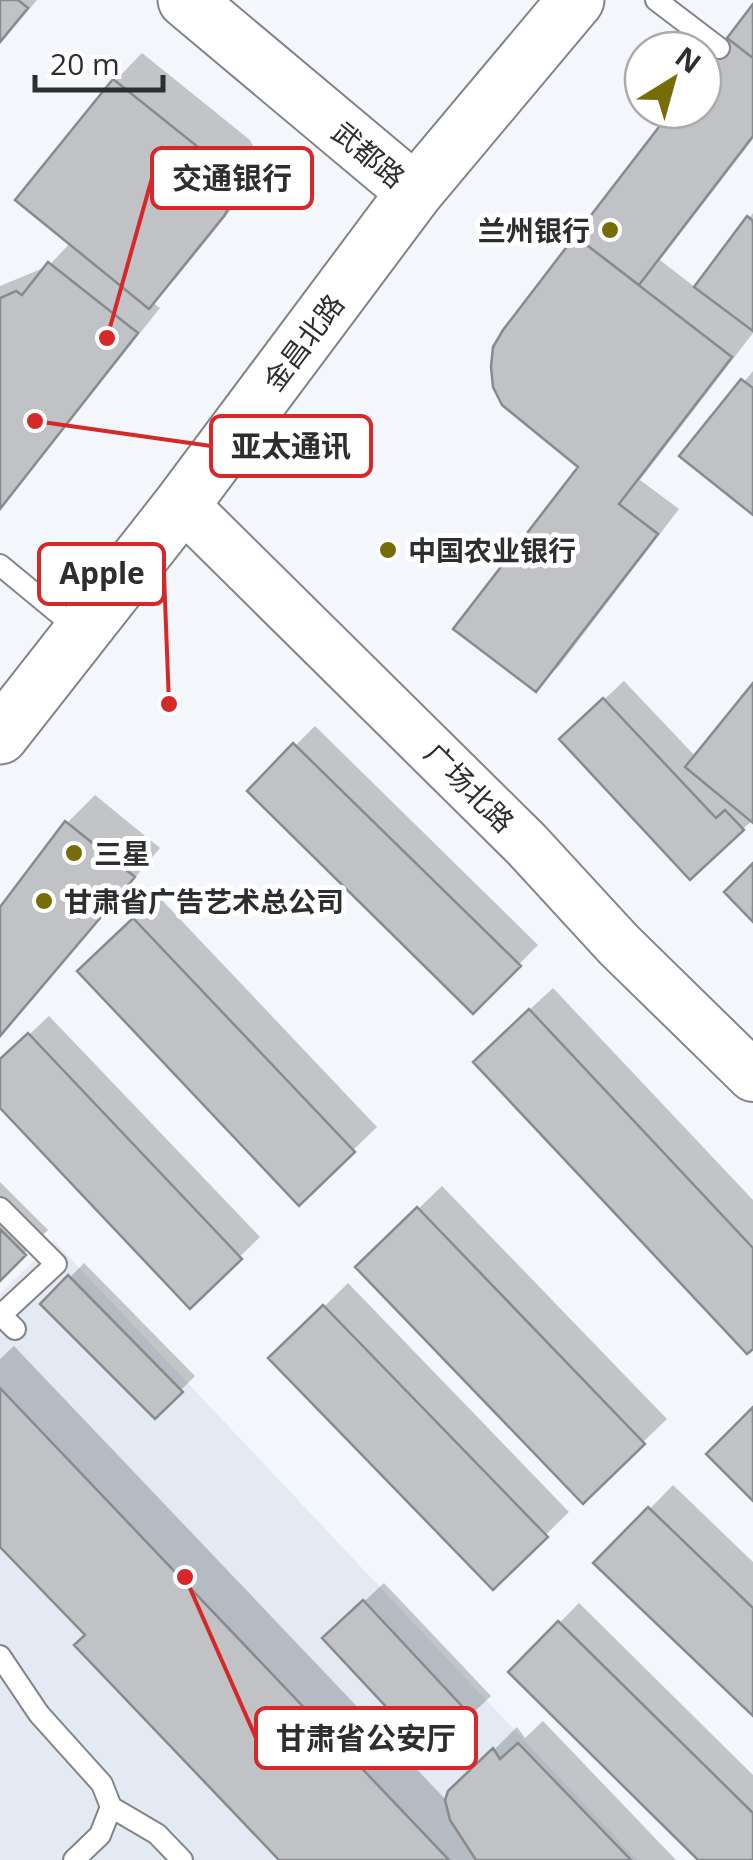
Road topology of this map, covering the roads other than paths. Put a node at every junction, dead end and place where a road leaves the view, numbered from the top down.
1 (186, 0) edge
2 (242, 0) edge
3 (576, 0) edge
4 (656, 0) edge
5 (695, 30) edge
6 (426, 178) junction
7 (182, 504) junction
8 (0, 565) edge
9 (81, 632) junction
10 (0, 736) edge
11 (753, 1076) edge
12 (0, 1208) edge
13 (5, 1320) edge
14 (0, 1656) edge
15 (111, 1807) junction
16 (74, 1860) edge
17 (182, 1860) edge

1 - 6 main road, 武都路
2 - 6 main road, 武都路
3 - 6 main road, 金昌北路
4 - 5 lane
6 - 7 main road, 金昌北路
7 - 9 main road, 金昌北路
7 - 11 street, 广场北路
8 - 9 lane
9 - 10 main road, 金昌北路
12 - 13 lane
14 - 15 lane
15 - 16 lane
15 - 17 lane

